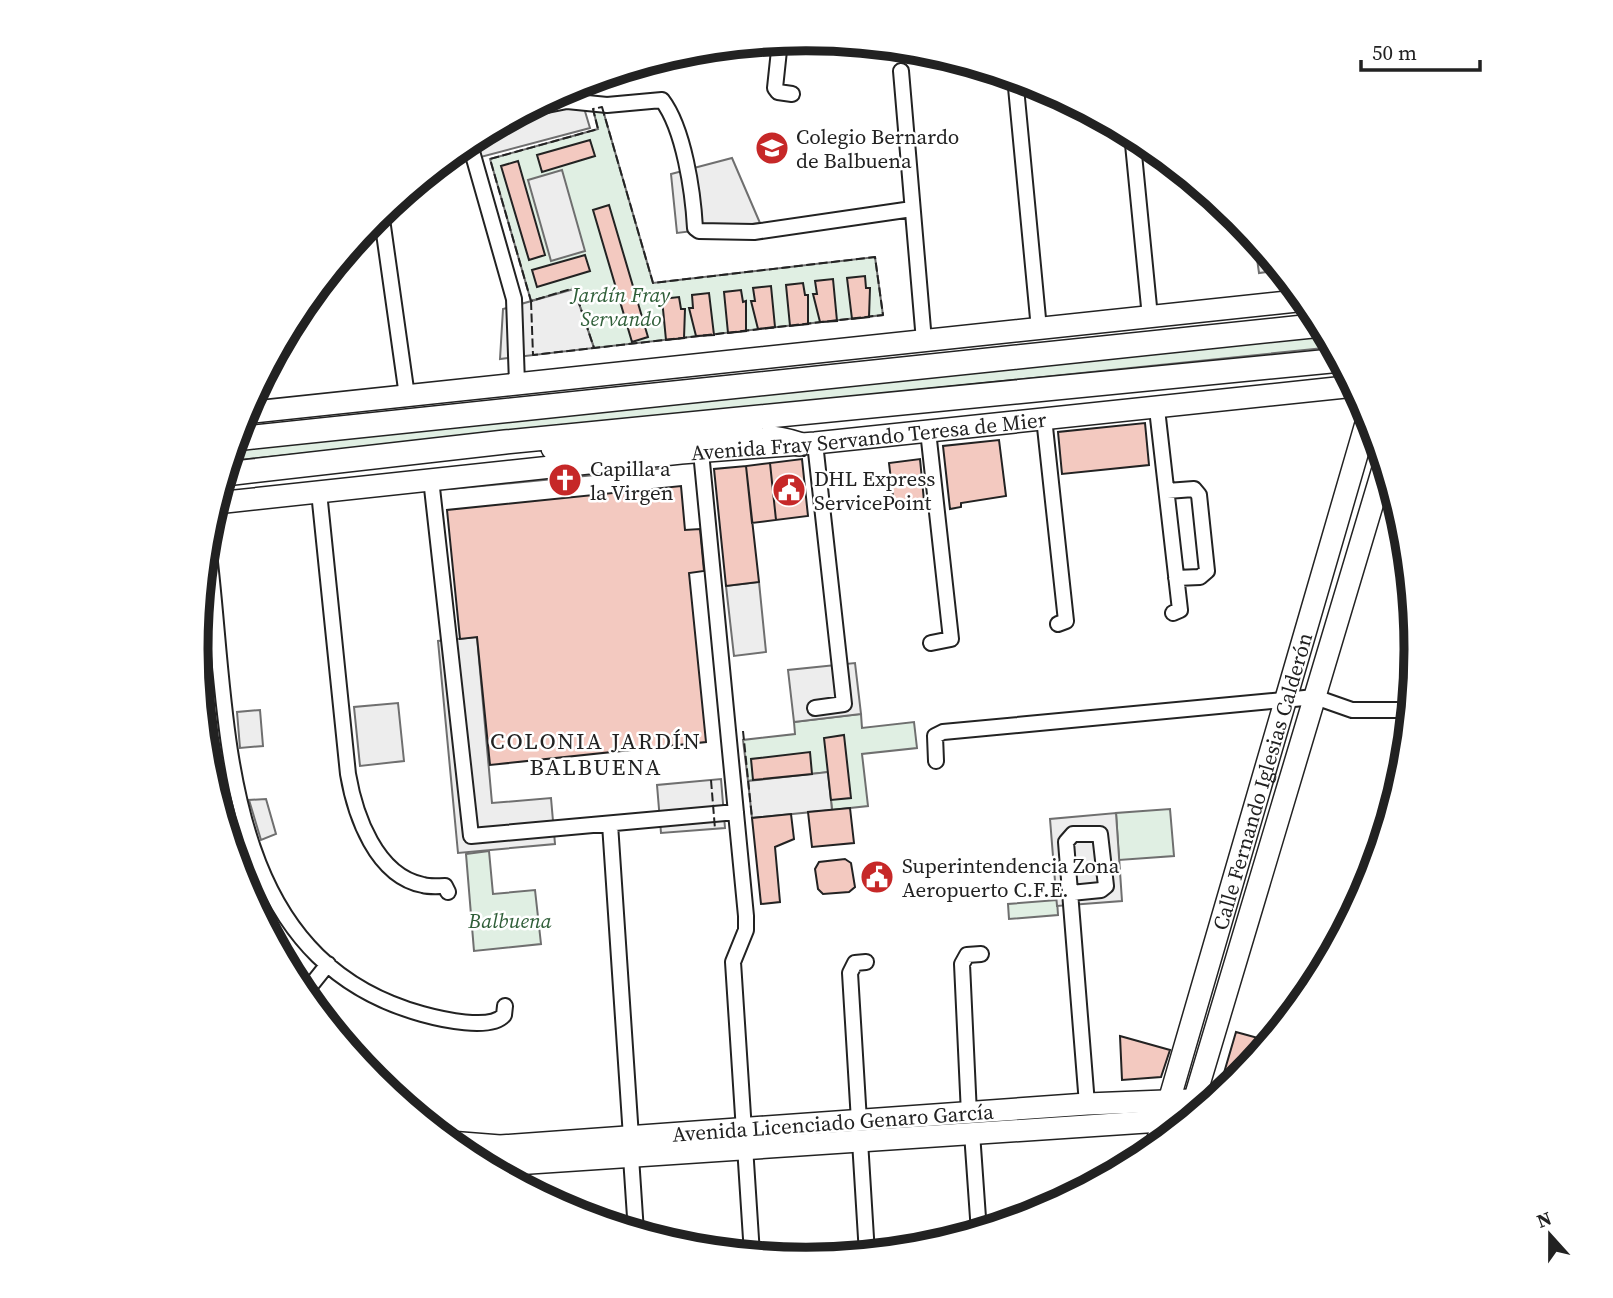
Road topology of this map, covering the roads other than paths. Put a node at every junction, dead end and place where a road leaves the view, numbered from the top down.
1 (778, 52) edge
2 (901, 71) dead end
3 (1016, 89) edge
4 (792, 94) dead end
5 (563, 102) edge
6 (1133, 148) edge
7 (472, 153) edge
8 (912, 209) junction
9 (383, 226) edge
10 (1293, 301) edge
11 (1150, 317) junction
12 (1310, 326) edge
13 (1039, 329) junction
14 (924, 341) junction
15 (1331, 361) edge
16 (517, 383) junction
17 (1344, 387) edge
18 (407, 396) junction
19 (1157, 409) junction
20 (258, 412) edge
21 (1044, 418) junction
22 (928, 432) junction
23 (1364, 432) edge
24 (247, 438) edge
25 (505, 442) junction
26 (807, 444) junction
27 (701, 452) junction
28 (235, 473) edge
29 (431, 479) junction
30 (1380, 480) edge
31 (1167, 491) junction
32 (319, 492) junction
33 (227, 502) edge
34 (1176, 578) junction
35 (212, 581) edge
36 (1173, 613) dead end
37 (1058, 624) dead end
38 (931, 643) dead end
39 (1315, 697) junction
40 (1287, 701) junction
41 (815, 708) dead end
42 (1401, 710) edge
43 (936, 761) dead end
44 (736, 813) junction
45 (610, 824) junction
46 (448, 892) dead end
47 (1071, 892) junction
48 (981, 954) dead end
49 (866, 962) dead end
50 (328, 964) junction
51 (312, 985) edge
52 (505, 1006) dead end
53 (1170, 1099) junction
54 (1198, 1101) edge
55 (1087, 1104) junction
56 (1189, 1109) edge
57 (1180, 1117) edge
58 (1163, 1122) junction
59 (970, 1123) junction
60 (859, 1131) junction
61 (1160, 1131) edge
62 (744, 1138) junction
63 (471, 1144) edge
64 (631, 1147) junction
65 (528, 1154) junction
66 (499, 1162) edge
67 (635, 1222) edge
68 (978, 1222) edge
69 (751, 1244) edge
70 (866, 1244) edge

1 - 4 street
2 - 8 street
3 - 13 street
5 - 8 street
6 - 11 street
7 - 16 street
8 - 14 street
9 - 18 street
10 - 11 street
11 - 13 street
12 - 24 main road
13 - 14 street
14 - 16 street
15 - 25 main road, Avenida Fray Servando Teresa de Mier
16 - 18 street
17 - 19 street, Avenida Fray Servando Teresa de Mier
18 - 20 street
19 - 21 street, Avenida Fray Servando Teresa de Mier
19 - 31 street
21 - 22 street, Avenida Fray Servando Teresa de Mier
21 - 37 street
22 - 26 street, Avenida Fray Servando Teresa de Mier
22 - 38 street
23 - 40 street, Calle Fernando Iglesias Calderón
25 - 26 main road
25 - 28 main road, Avenida Fray Servando Teresa de Mier
26 - 27 street, Avenida Fray Servando Teresa de Mier
26 - 41 street
27 - 29 street, Avenida Fray Servando Teresa de Mier
27 - 44 street
29 - 32 street, Avenida Fray Servando Teresa de Mier
29 - 45 street
30 - 39 street, Calle Fernando Iglesias Calderón
31 - 34 street
31 - 34 street
32 - 33 street, Avenida Fray Servando Teresa de Mier
32 - 46 street
34 - 36 street
35 - 50 street
39 - 40 street
39 - 42 street
39 - 54 street, Calle Fernando Iglesias Calderón
40 - 43 street
40 - 53 street, Calle Fernando Iglesias Calderón
44 - 45 street
44 - 62 street
45 - 64 street
47 - 47 street
47 - 55 street
48 - 59 street
49 - 60 street
50 - 51 street
50 - 52 street
53 - 55 street, Avenida Licenciado Genaro García
53 - 56 street, Avenida Licenciado Genaro García
53 - 58 street, Calle Fernando Iglesias Calderón
55 - 59 street, Avenida Licenciado Genaro García
57 - 58 street, Avenida Licenciado Genaro García
58 - 59 street, Avenida Licenciado Genaro García
58 - 61 street, Calle Fernando Iglesias Calderón
59 - 60 street, Avenida Licenciado Genaro García
59 - 68 street
60 - 62 street, Avenida Licenciado Genaro García
60 - 70 street
62 - 64 street, Avenida Licenciado Genaro García
62 - 69 street
63 - 65 street, Avenida Licenciado Genaro García
64 - 65 street, Avenida Licenciado Genaro García
64 - 67 street
65 - 66 street, Avenida Licenciado Genaro García

